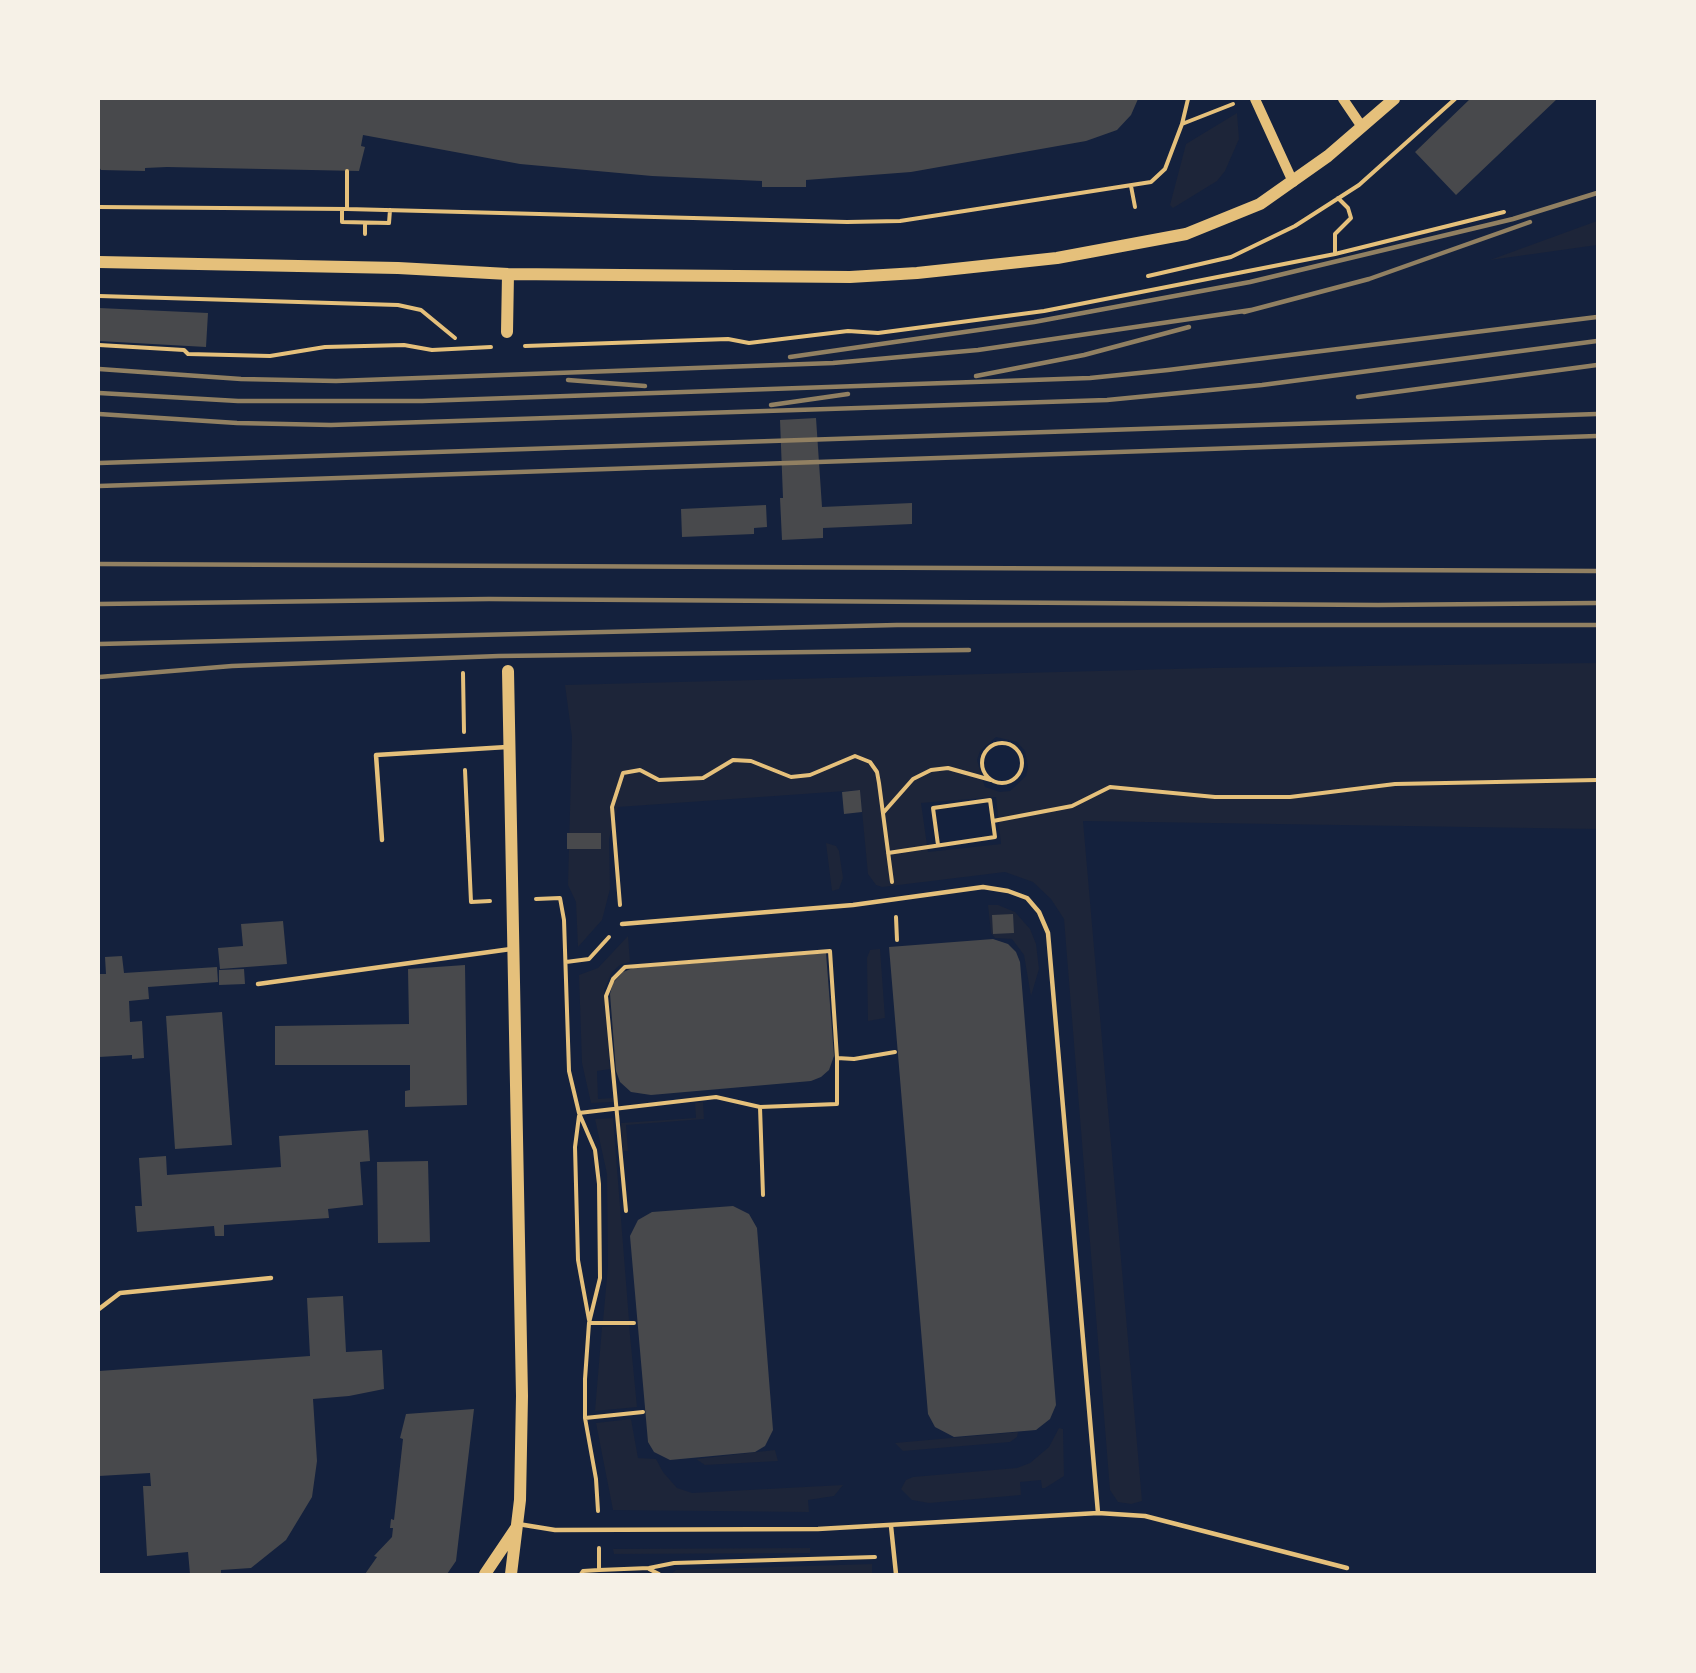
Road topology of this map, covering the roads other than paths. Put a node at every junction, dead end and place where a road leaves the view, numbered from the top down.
1 (1255, 99) edge
2 (1343, 99) edge
3 (1394, 99) edge
4 (1362, 127) junction
5 (1293, 182) junction
6 (99, 262) edge
7 (508, 274) junction
8 (507, 332) dead end
9 (508, 670) dead end
10 (510, 747) junction
11 (382, 840) dead end
12 (622, 924) road end
13 (515, 948) junction
14 (258, 984) dead end
15 (271, 1278) dead end
16 (99, 1309) edge
17 (1098, 1513) junction
18 (518, 1524) junction
19 (891, 1526) junction
20 (1347, 1568) dead end
21 (485, 1574) edge
22 (511, 1574) edge
23 (896, 1574) edge

1 - 5 street
2 - 4 street
3 - 4 main road
4 - 5 main road
5 - 7 main road
6 - 7 main road
7 - 8 main road
9 - 10 main road
10 - 11 lane
10 - 13 main road
12 - 17 lane
13 - 14 lane
13 - 18 main road
15 - 16 lane
17 - 19 lane
17 - 20 lane
18 - 19 lane
18 - 21 main road
18 - 22 main road
19 - 23 lane

